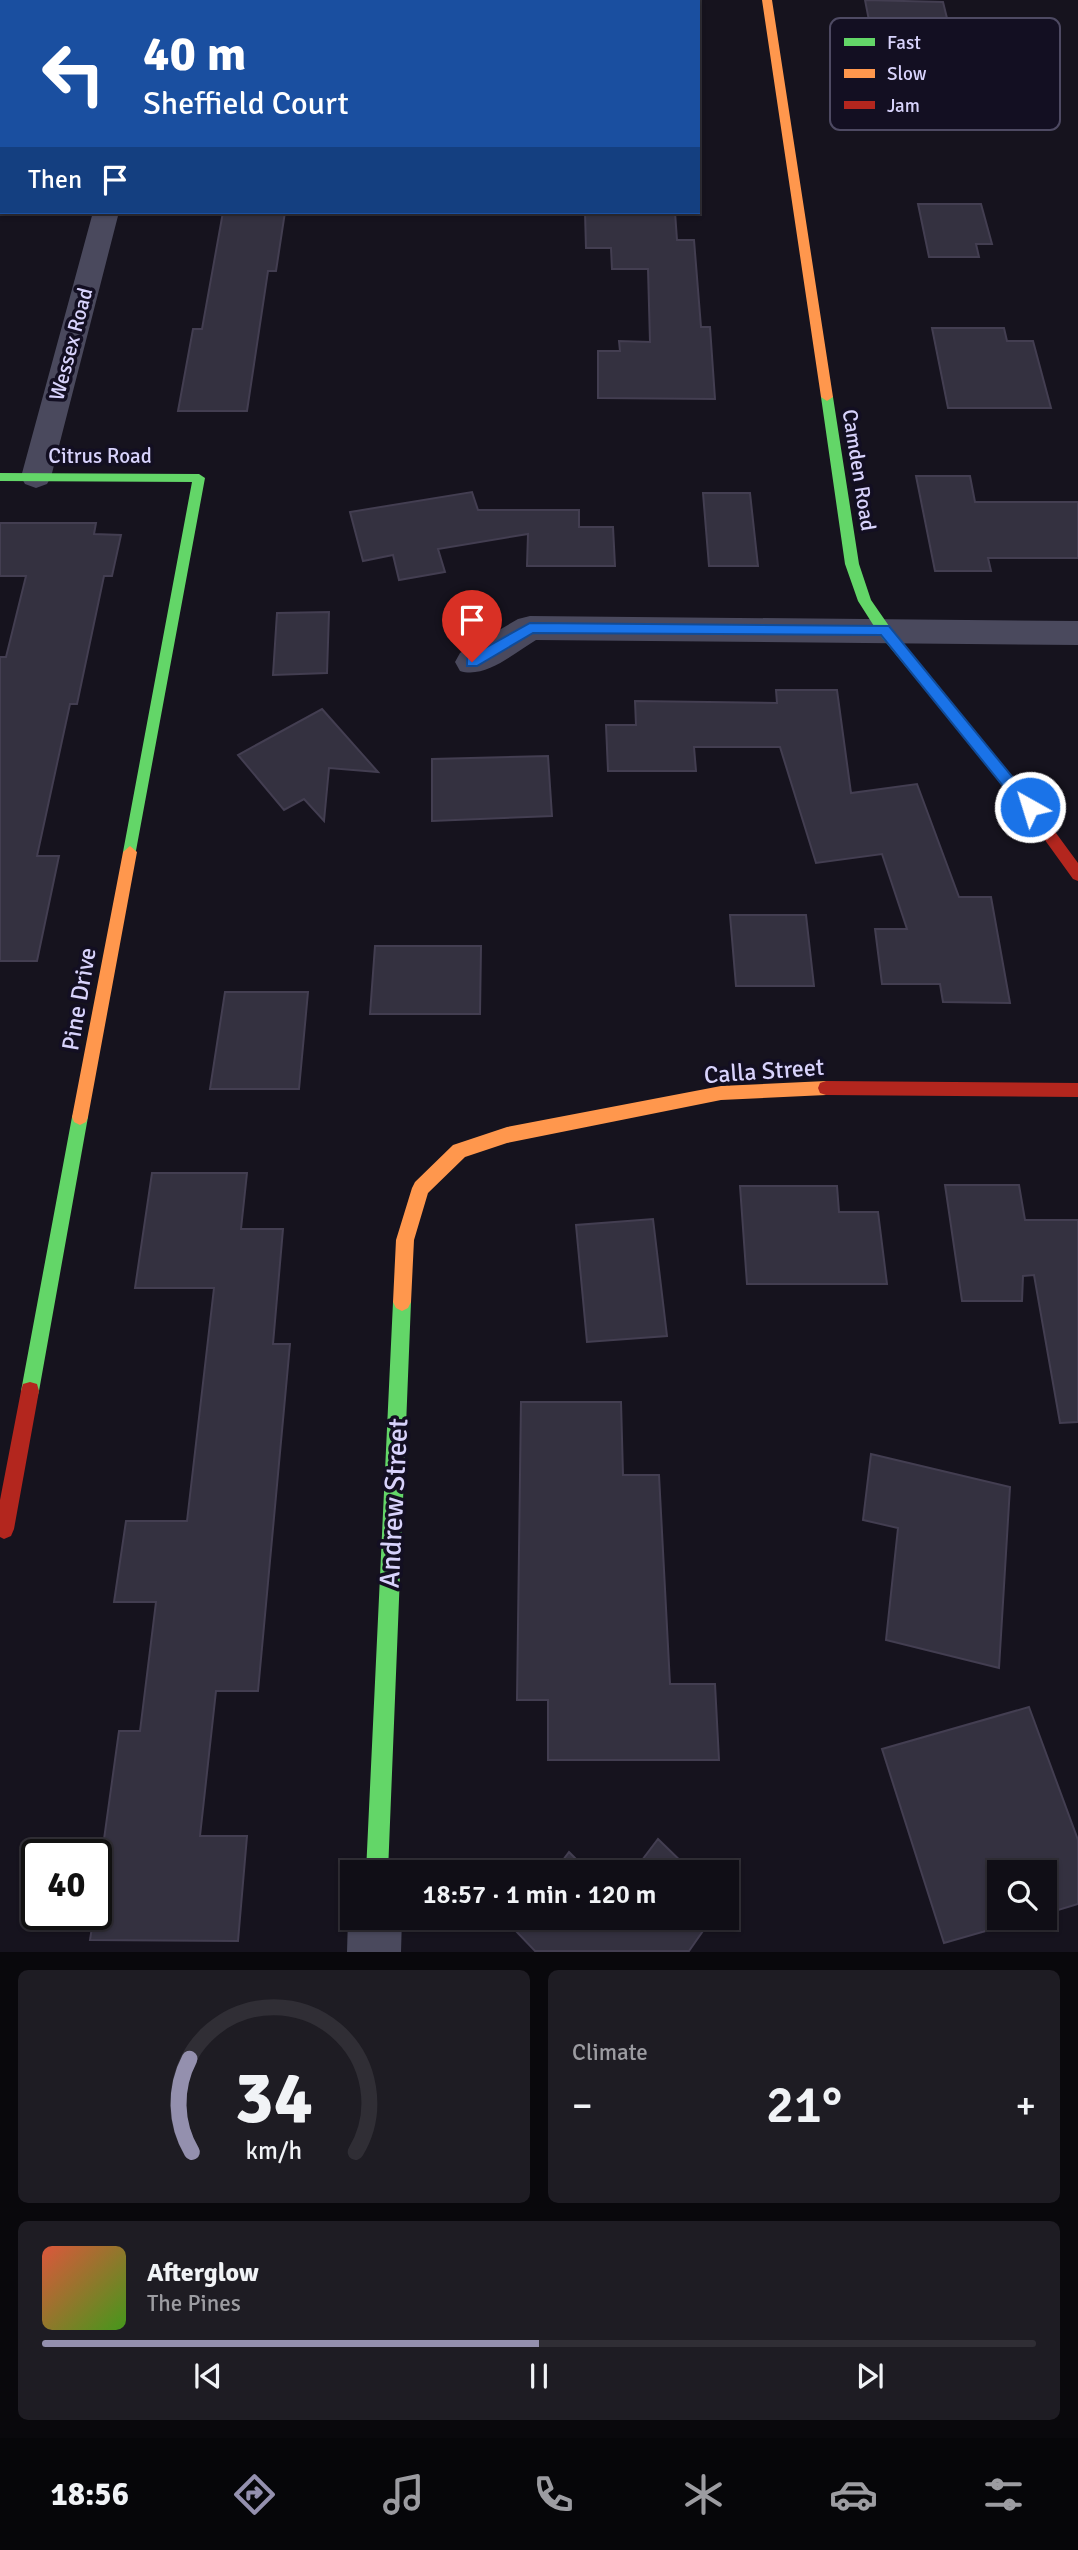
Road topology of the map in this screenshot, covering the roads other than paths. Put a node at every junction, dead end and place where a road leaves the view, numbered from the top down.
1 (767, 0) edge
2 (105, 214) edge
3 (0, 477) edge
4 (36, 477) junction
5 (199, 478) joint
6 (884, 630) junction
7 (1078, 634) edge
8 (472, 662) dead end
9 (1078, 875) edge
10 (1078, 1090) edge
11 (459, 1152) joint
12 (4, 1529) dead end
13 (378, 1860) edge
14 (375, 1930) edge
15 (374, 1951) edge

1 - 6 street, Camden Road
2 - 4 street, Wessex Road
3 - 4 street, Citrus Road
4 - 5 street, Citrus Road
5 - 12 street, Pine Drive
6 - 7 street
6 - 8 street
6 - 9 street, Camden Road
10 - 11 street, Calla Street
11 - 13 street, Andrew Street
14 - 15 street

